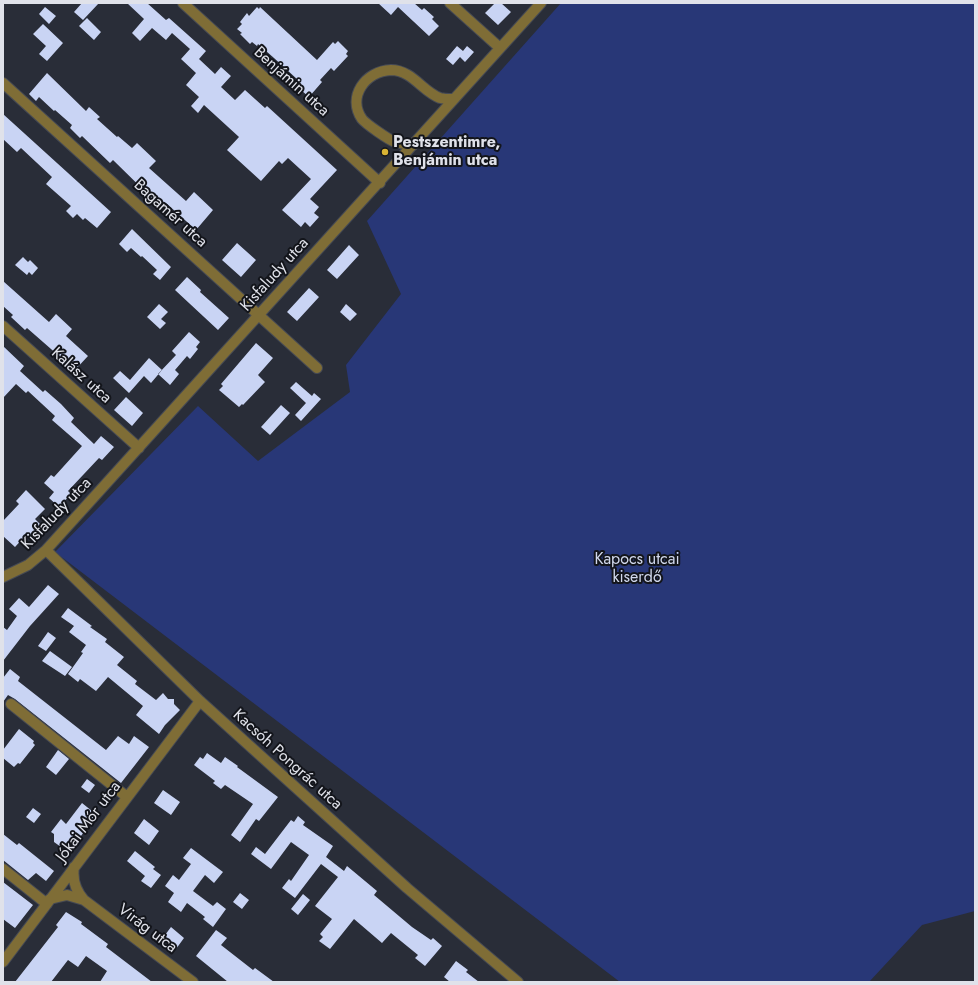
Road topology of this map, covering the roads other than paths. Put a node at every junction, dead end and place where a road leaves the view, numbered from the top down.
1 (183, 3) edge
2 (450, 3) edge
3 (541, 3) edge
4 (500, 48) junction
5 (3, 83) edge
6 (453, 99) junction
7 (413, 145) junction
8 (380, 183) junction
9 (259, 315) junction
10 (3, 326) edge
11 (317, 368) dead end
12 (139, 448) junction
13 (46, 550) junction
14 (3, 577) edge
15 (200, 701) junction
16 (11, 704) dead end
17 (127, 797) junction
18 (74, 867) junction
19 (3, 869) edge
20 (84, 900) junction
21 (49, 901) junction
22 (3, 962) edge
23 (193, 982) edge
24 (518, 982) edge

1 - 8 street, Benjámin utca
2 - 4 street
3 - 4 street, Kisfaludy utca
4 - 6 street, Kisfaludy utca
5 - 9 street, Bagamér utca
6 - 7 street, Kisfaludy utca
6 - 7 street
7 - 8 street, Kisfaludy utca
8 - 9 street, Kisfaludy utca
9 - 11 street, Bagamér utca
9 - 12 street, Kisfaludy utca
10 - 12 street, Kalász utca
12 - 13 street, Kisfaludy utca
13 - 14 street, Kisfaludy utca
13 - 15 street, Kacsóh Pongrác utca
15 - 17 street, Jókai Mór utca
15 - 24 street, Kacsóh Pongrác utca
16 - 17 street
17 - 18 street, Jókai Mór utca
18 - 20 street, Virág utca
18 - 21 street, Jókai Mór utca
19 - 21 street
20 - 21 street, Virág utca
20 - 23 street, Virág utca
21 - 22 street, Jókai Mór utca

